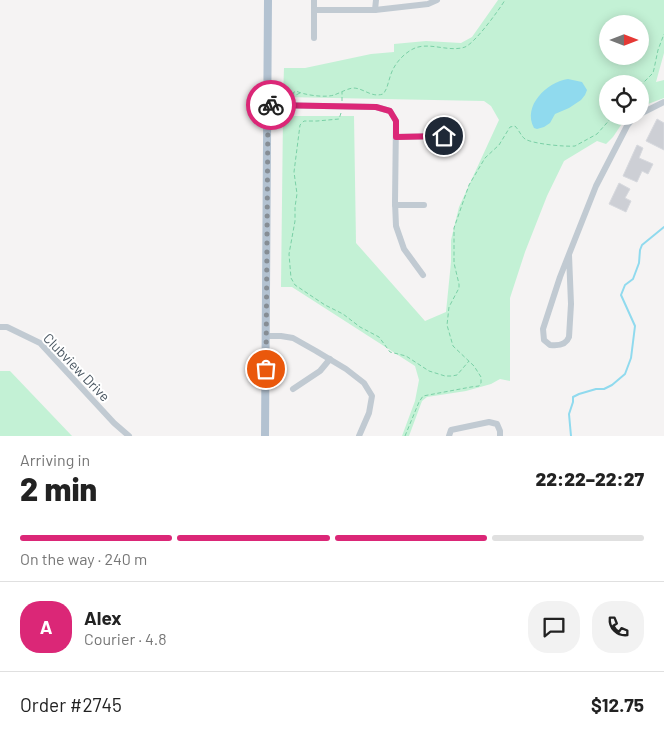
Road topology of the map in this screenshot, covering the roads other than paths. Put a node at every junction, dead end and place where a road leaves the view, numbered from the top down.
1 (268, 0) edge
2 (314, 0) edge
3 (376, 0) edge
4 (437, 0) edge
5 (314, 10) junction
6 (375, 10) junction
7 (314, 38) dead end
8 (664, 102) edge
9 (268, 105) junction
10 (649, 110) edge
11 (628, 125) edge
12 (444, 136) dead end
13 (396, 137) junction
14 (395, 205) junction
15 (424, 205) dead end
16 (569, 255) junction
17 (423, 275) dead end
18 (0, 327) edge
19 (266, 336) junction
20 (330, 360) junction
21 (293, 389) dead end
22 (129, 436) edge
23 (265, 436) edge
24 (359, 436) edge
25 (449, 436) edge
26 (500, 436) edge

1 - 9 main road
2 - 5 street
3 - 6 street
4 - 6 street
5 - 6 street
5 - 7 street
8 - 10 street
9 - 13 street
9 - 19 main road
11 - 16 street
12 - 13 street
13 - 14 street
14 - 15 street
14 - 17 street
16 - 16 street
18 - 22 street, Clubview Drive
19 - 20 street
19 - 23 main road
20 - 21 street
20 - 24 street
25 - 26 street

